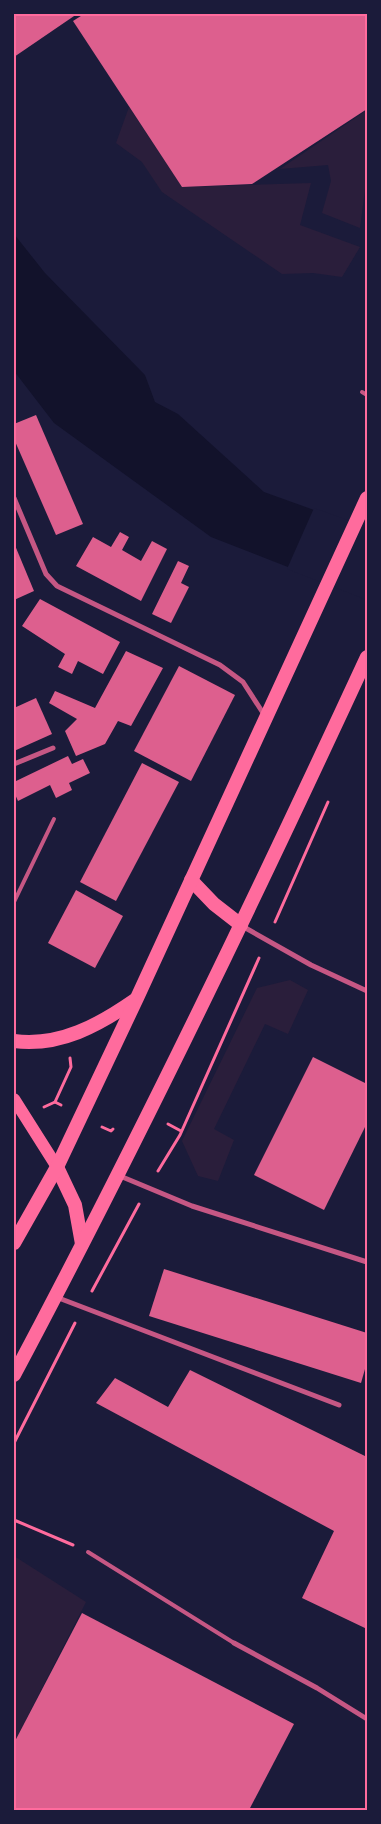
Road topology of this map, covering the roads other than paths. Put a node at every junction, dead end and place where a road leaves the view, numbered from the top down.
1 (362, 392) dead end
2 (367, 395) edge
3 (14, 498) edge
4 (367, 498) edge
5 (367, 657) edge
6 (266, 719) junction
7 (53, 748) dead end
8 (14, 764) edge
9 (54, 818) dead end
10 (191, 880) junction
11 (14, 902) edge
12 (241, 926) junction
13 (367, 991) edge
14 (137, 998) junction
15 (14, 1041) edge
16 (14, 1100) edge
17 (57, 1167) junction
18 (117, 1175) junction
19 (14, 1243) edge
20 (82, 1244) junction
21 (367, 1262) edge
22 (56, 1297) junction
23 (14, 1375) edge
24 (339, 1405) dead end
25 (88, 1552) road end
26 (234, 1643) joint
27 (367, 1720) edge

1 - 2 lane
3 - 6 street
4 - 6 highway
5 - 12 highway
6 - 10 highway
7 - 8 street
9 - 11 lane
10 - 12 highway
10 - 14 highway
12 - 13 street
12 - 18 highway
14 - 15 highway
14 - 17 highway
16 - 17 main road
17 - 19 highway
17 - 20 highway
18 - 20 highway
18 - 21 street
20 - 22 highway
22 - 23 highway
22 - 24 street
25 - 26 lane
26 - 27 street

